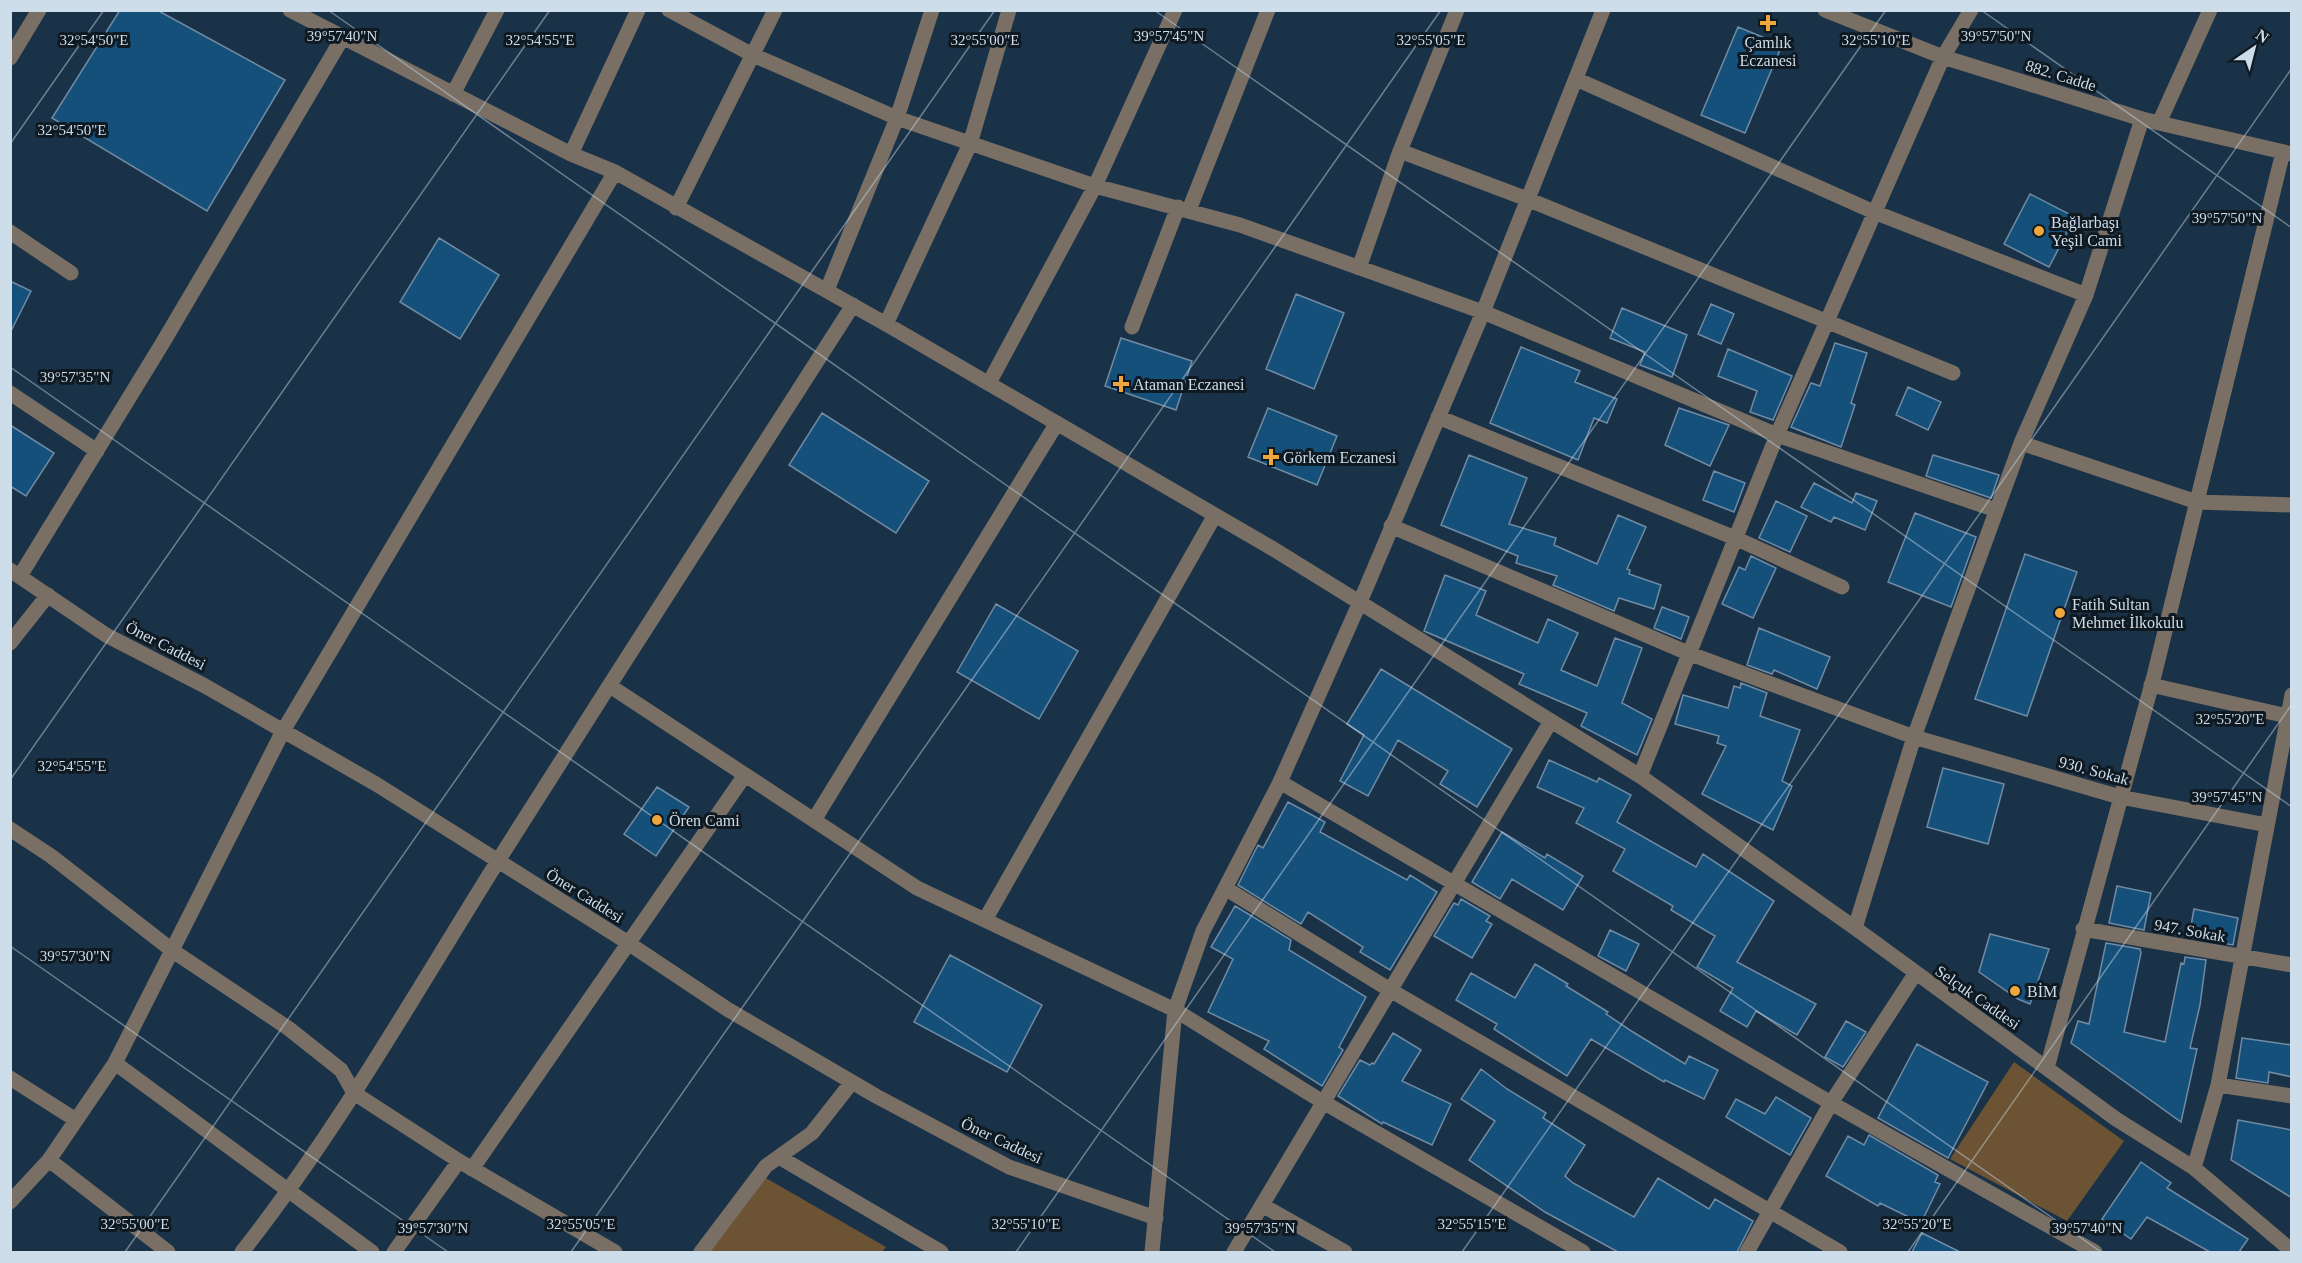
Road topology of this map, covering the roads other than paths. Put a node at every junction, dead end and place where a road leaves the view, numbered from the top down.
1 (39, 10) edge
2 (290, 10) edge
3 (497, 10) edge
4 (638, 10) edge
5 (669, 10) edge
6 (775, 10) edge
7 (932, 10) edge
8 (1009, 10) edge
9 (1175, 10) edge
10 (1268, 10) edge
11 (1457, 10) edge
12 (1603, 10) edge
13 (1825, 10) edge
14 (1971, 10) edge
15 (2210, 10) edge
16 (343, 38) junction
17 (751, 54) junction
18 (1942, 57) junction
19 (10, 58) edge
20 (1576, 79) junction
21 (453, 94) junction
22 (897, 118) junction
23 (2142, 119) junction
24 (2159, 123) junction
25 (970, 144) junction
26 (1400, 151) junction
27 (2287, 153) edge
28 (571, 154) junction
29 (615, 172) junction
30 (1095, 186) junction
31 (1527, 199) junction
32 (676, 208) junction
33 (1183, 209) junction
34 (1874, 212) junction
35 (10, 232) edge
36 (1359, 268) junction
37 (71, 273) dead end
38 (827, 290) junction
39 (2086, 296) junction
40 (853, 305) junction
41 (1482, 312) junction
42 (1827, 320) junction
43 (886, 324) junction
44 (1132, 327) dead end
45 (1953, 373) dead end
46 (989, 383) junction
47 (10, 393) edge
48 (1438, 417) junction
49 (1057, 423) junction
50 (1777, 435) junction
51 (2021, 443) junction
52 (96, 451) junction
53 (2197, 502) junction
54 (2292, 505) edge
55 (1996, 510) junction
56 (1215, 515) junction
57 (1391, 526) junction
58 (1735, 538) junction
59 (15, 573) edge
60 (1842, 587) dead end
61 (48, 595) junction
62 (1360, 602) junction
63 (10, 643) edge
64 (1688, 653) junction
65 (2151, 685) junction
66 (610, 686) junction
67 (2292, 694) edge
68 (2287, 716) junction
69 (1551, 721) junction
70 (283, 731) junction
71 (1914, 737) junction
72 (745, 775) junction
73 (1640, 776) junction
74 (1280, 782) junction
75 (2120, 797) junction
76 (814, 820) junction
77 (2267, 825) junction
78 (10, 829) edge
79 (498, 862) junction
80 (1455, 882) junction
81 (1225, 888) junction
82 (985, 920) junction
83 (1855, 928) junction
84 (2083, 929) junction
85 (629, 944) junction
86 (173, 951) junction
87 (2242, 957) junction
88 (2292, 965) edge
89 (1915, 974) junction
90 (1390, 990) junction
91 (1175, 1011) junction
92 (115, 1063) junction
93 (2047, 1068) junction
94 (10, 1078) edge
95 (852, 1082) junction
96 (2218, 1085) junction
97 (354, 1093) junction
98 (2292, 1096) edge
99 (1323, 1102) junction
100 (1831, 1103) junction
101 (76, 1120) junction
102 (779, 1157) junction
103 (49, 1160) junction
104 (459, 1161) junction
105 (2194, 1168) junction
106 (472, 1169) junction
107 (290, 1192) junction
108 (10, 1202) edge
109 (1262, 1205) junction
110 (1769, 1213) junction
111 (1156, 1218) junction
112 (2284, 1250) edge
113 (168, 1252) edge
114 (242, 1252) edge
115 (372, 1252) edge
116 (393, 1252) edge
117 (615, 1252) edge
118 (701, 1252) edge
119 (941, 1252) edge
120 (1152, 1252) edge
121 (1234, 1252) edge
122 (1345, 1252) edge
123 (1583, 1252) edge
124 (1747, 1252) edge
125 (1840, 1252) edge
126 (2095, 1252) edge

1 - 19 street
2 - 16 street, Selçuk Caddesi
3 - 21 street
4 - 28 street
5 - 17 street
6 - 17 street
7 - 22 street
8 - 25 street
9 - 30 street
10 - 33 street
11 - 26 street
12 - 20 street
13 - 18 street, 882. Cadde
14 - 18 street
15 - 24 street
16 - 21 street, Selçuk Caddesi
16 - 52 street
17 - 22 street
17 - 32 street
18 - 23 street, 882. Cadde
18 - 34 street
20 - 31 street
20 - 34 street
21 - 28 street, Selçuk Caddesi
22 - 25 street
22 - 38 street
23 - 24 street, 882. Cadde
23 - 39 street
24 - 27 street, 882. Cadde
25 - 30 street
25 - 43 street
26 - 31 street
26 - 36 street
27 - 53 street
28 - 29 street, Selçuk Caddesi
29 - 32 street, Selçuk Caddesi
29 - 70 street
30 - 33 street
30 - 46 street
31 - 41 street
31 - 42 street
32 - 38 street, Selçuk Caddesi
33 - 36 street
33 - 44 street
34 - 39 street
34 - 42 street
35 - 37 street
36 - 41 street
38 - 40 street, Selçuk Caddesi
39 - 51 street
40 - 43 street, Selçuk Caddesi
40 - 66 street
41 - 48 street
41 - 50 street
42 - 45 street
42 - 50 street
43 - 46 street, Selçuk Caddesi
46 - 49 street, Selçuk Caddesi
47 - 52 street
48 - 57 street
48 - 58 street
49 - 56 street, Selçuk Caddesi
49 - 76 street
50 - 55 street
50 - 58 street
51 - 53 street
51 - 55 street
52 - 59 street
53 - 54 street
53 - 65 street
55 - 71 street
56 - 62 street, Selçuk Caddesi
56 - 82 street
57 - 62 street
57 - 64 street, 930. Sokak
58 - 60 street
58 - 64 street
59 - 61 street, Öner Caddesi
61 - 63 street
61 - 70 street, Öner Caddesi
62 - 69 street, Selçuk Caddesi
62 - 74 street
64 - 71 street, 930. Sokak
64 - 73 street
65 - 68 street
65 - 75 street
66 - 72 street
66 - 79 street
67 - 68 street
68 - 77 street
69 - 73 street, Selçuk Caddesi
69 - 80 street
70 - 79 street, Öner Caddesi
70 - 86 street
71 - 75 street, 930. Sokak
71 - 83 street
72 - 76 street
72 - 85 street
73 - 83 street, Selçuk Caddesi
74 - 80 street
74 - 81 street
75 - 77 street, 930. Sokak
75 - 84 street
76 - 82 street
77 - 87 street
78 - 86 street
79 - 85 street, Öner Caddesi
79 - 97 street
80 - 90 street
80 - 100 street
81 - 90 street
81 - 91 street
82 - 91 street
83 - 89 street, Selçuk Caddesi
84 - 87 street, 947. Sokak
84 - 93 street
85 - 95 street, Öner Caddesi
85 - 106 street
86 - 92 street
86 - 97 street
87 - 88 street, 947. Sokak
87 - 96 street
89 - 93 street, Selçuk Caddesi
89 - 100 street
90 - 99 street
90 - 110 street
91 - 99 street
91 - 111 street
92 - 101 street
92 - 107 street
93 - 105 street, Selçuk Caddesi
94 - 101 street
95 - 102 street
95 - 111 street, Öner Caddesi
96 - 98 street
96 - 105 street
97 - 104 street
97 - 107 street
99 - 109 street
99 - 123 street
100 - 110 street
100 - 126 street
101 - 103 street
102 - 118 street
102 - 119 street
103 - 108 street
103 - 113 street
104 - 106 street
104 - 116 street
105 - 112 street, Selçuk Caddesi
106 - 117 street
107 - 114 street
107 - 115 street
109 - 121 street
109 - 122 street
110 - 124 street
110 - 125 street
111 - 120 street

